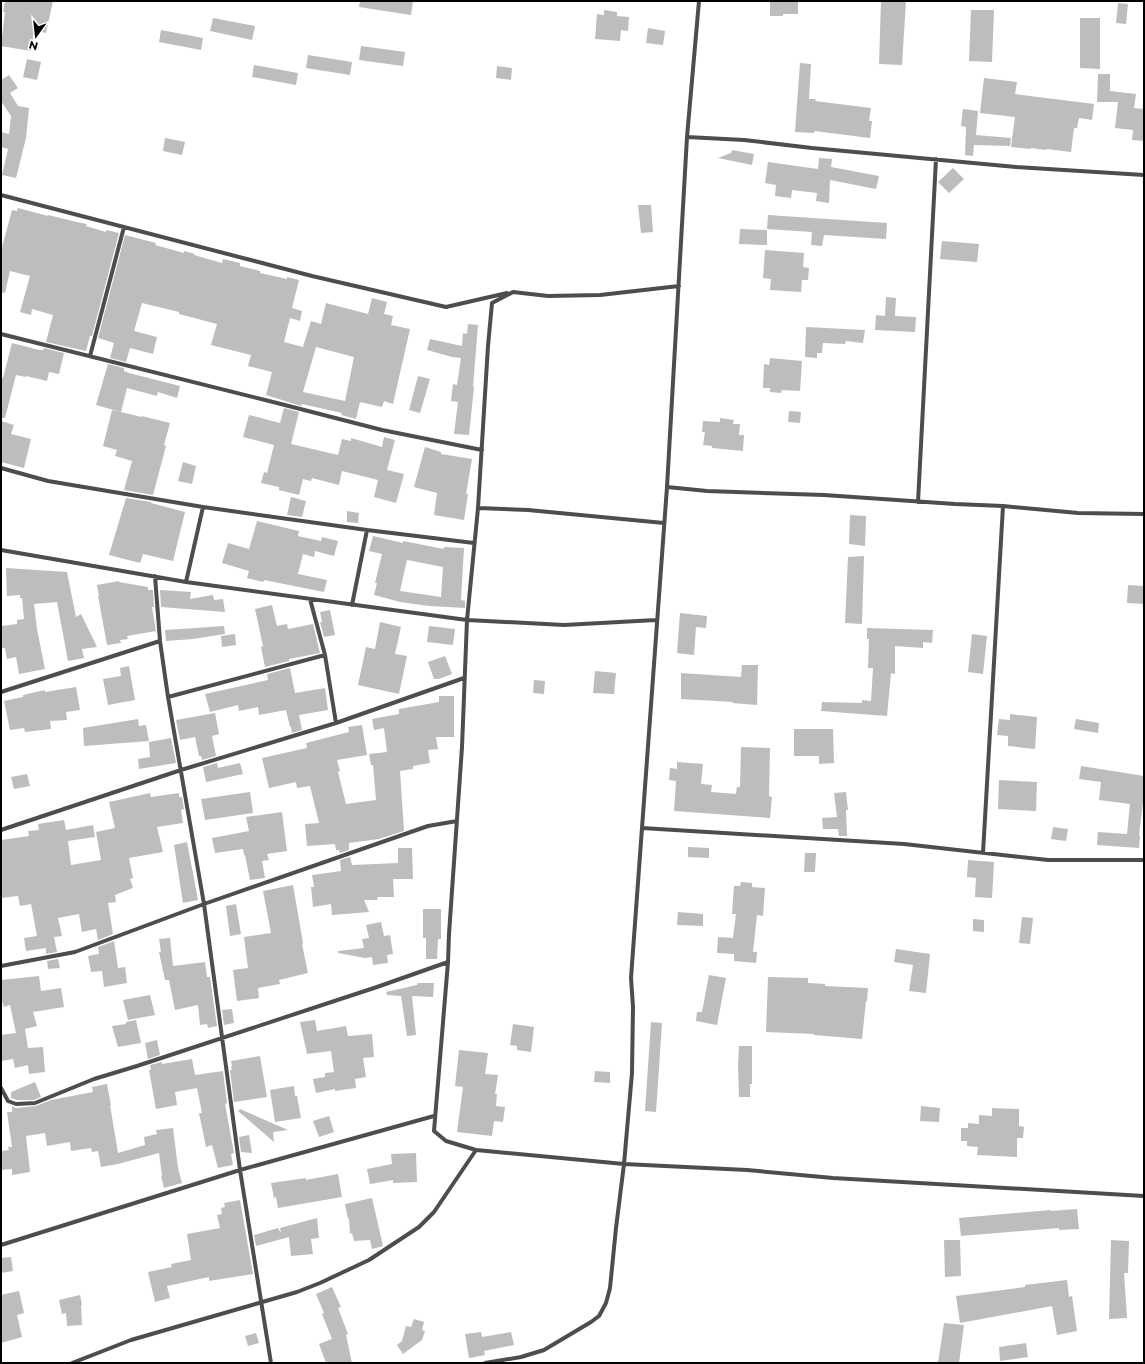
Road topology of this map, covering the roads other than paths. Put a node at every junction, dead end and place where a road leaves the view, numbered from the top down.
1 (699, 1) edge
2 (687, 137) junction
3 (936, 159) junction
4 (1144, 175) edge
5 (1, 196) edge
6 (124, 227) junction
7 (679, 286) junction
8 (513, 292) junction
9 (1, 334) edge
10 (90, 356) junction
11 (482, 450) junction
12 (1, 468) edge
13 (667, 488) junction
14 (918, 502) junction
15 (1003, 506) junction
16 (203, 507) junction
17 (478, 508) junction
18 (1144, 514) edge
19 (664, 523) junction
20 (367, 530) junction
21 (474, 542) junction
22 (1, 550) edge
23 (155, 576) junction
24 (186, 582) junction
25 (310, 598) junction
26 (352, 605) junction
27 (467, 620) junction
28 (656, 620) junction
29 (160, 641) junction
30 (325, 655) junction
31 (464, 678) junction
32 (1, 692) edge
33 (168, 697) junction
34 (336, 723) junction
35 (181, 770) junction
36 (457, 821) junction
37 (642, 828) junction
38 (1, 830) edge
39 (983, 853) junction
40 (1144, 860) edge
41 (204, 904) junction
42 (448, 962) junction
43 (1, 966) edge
44 (223, 1038) junction
45 (1, 1088) edge
46 (434, 1116) junction
47 (476, 1150) junction
48 (624, 1164) junction
49 (240, 1170) junction
50 (1144, 1196) edge
51 (1, 1245) edge
52 (261, 1302) junction
53 (72, 1363) edge
54 (271, 1363) edge
55 (485, 1363) edge

1 - 2 street
2 - 3 street
2 - 7 street
3 - 4 street
3 - 14 street
5 - 6 street
6 - 8 street
6 - 10 street
7 - 8 street
7 - 13 street
8 - 11 street
9 - 10 street
10 - 11 street
11 - 17 street
12 - 16 street
13 - 14 street
13 - 19 street
14 - 15 street
15 - 18 street
15 - 39 street
16 - 20 street
16 - 24 street
17 - 19 street
17 - 21 street
19 - 28 street
20 - 21 street
20 - 26 street
21 - 27 street
22 - 23 street
23 - 24 street
23 - 29 street
24 - 25 street
25 - 26 street
25 - 30 street
26 - 27 street
27 - 28 street
27 - 31 street
28 - 37 street
29 - 32 street
29 - 33 street
30 - 33 street
30 - 34 street
31 - 34 street
31 - 36 street
33 - 35 street
34 - 35 street
35 - 38 street
35 - 41 street
36 - 41 street
36 - 42 street
37 - 39 street
37 - 48 street
39 - 40 street
41 - 43 street
41 - 44 street
42 - 44 street
42 - 46 street
44 - 45 street
44 - 49 street
46 - 47 street
46 - 49 street
47 - 48 street
47 - 52 street
48 - 50 street
48 - 55 street
49 - 51 street
49 - 52 street
52 - 53 street
52 - 54 street

